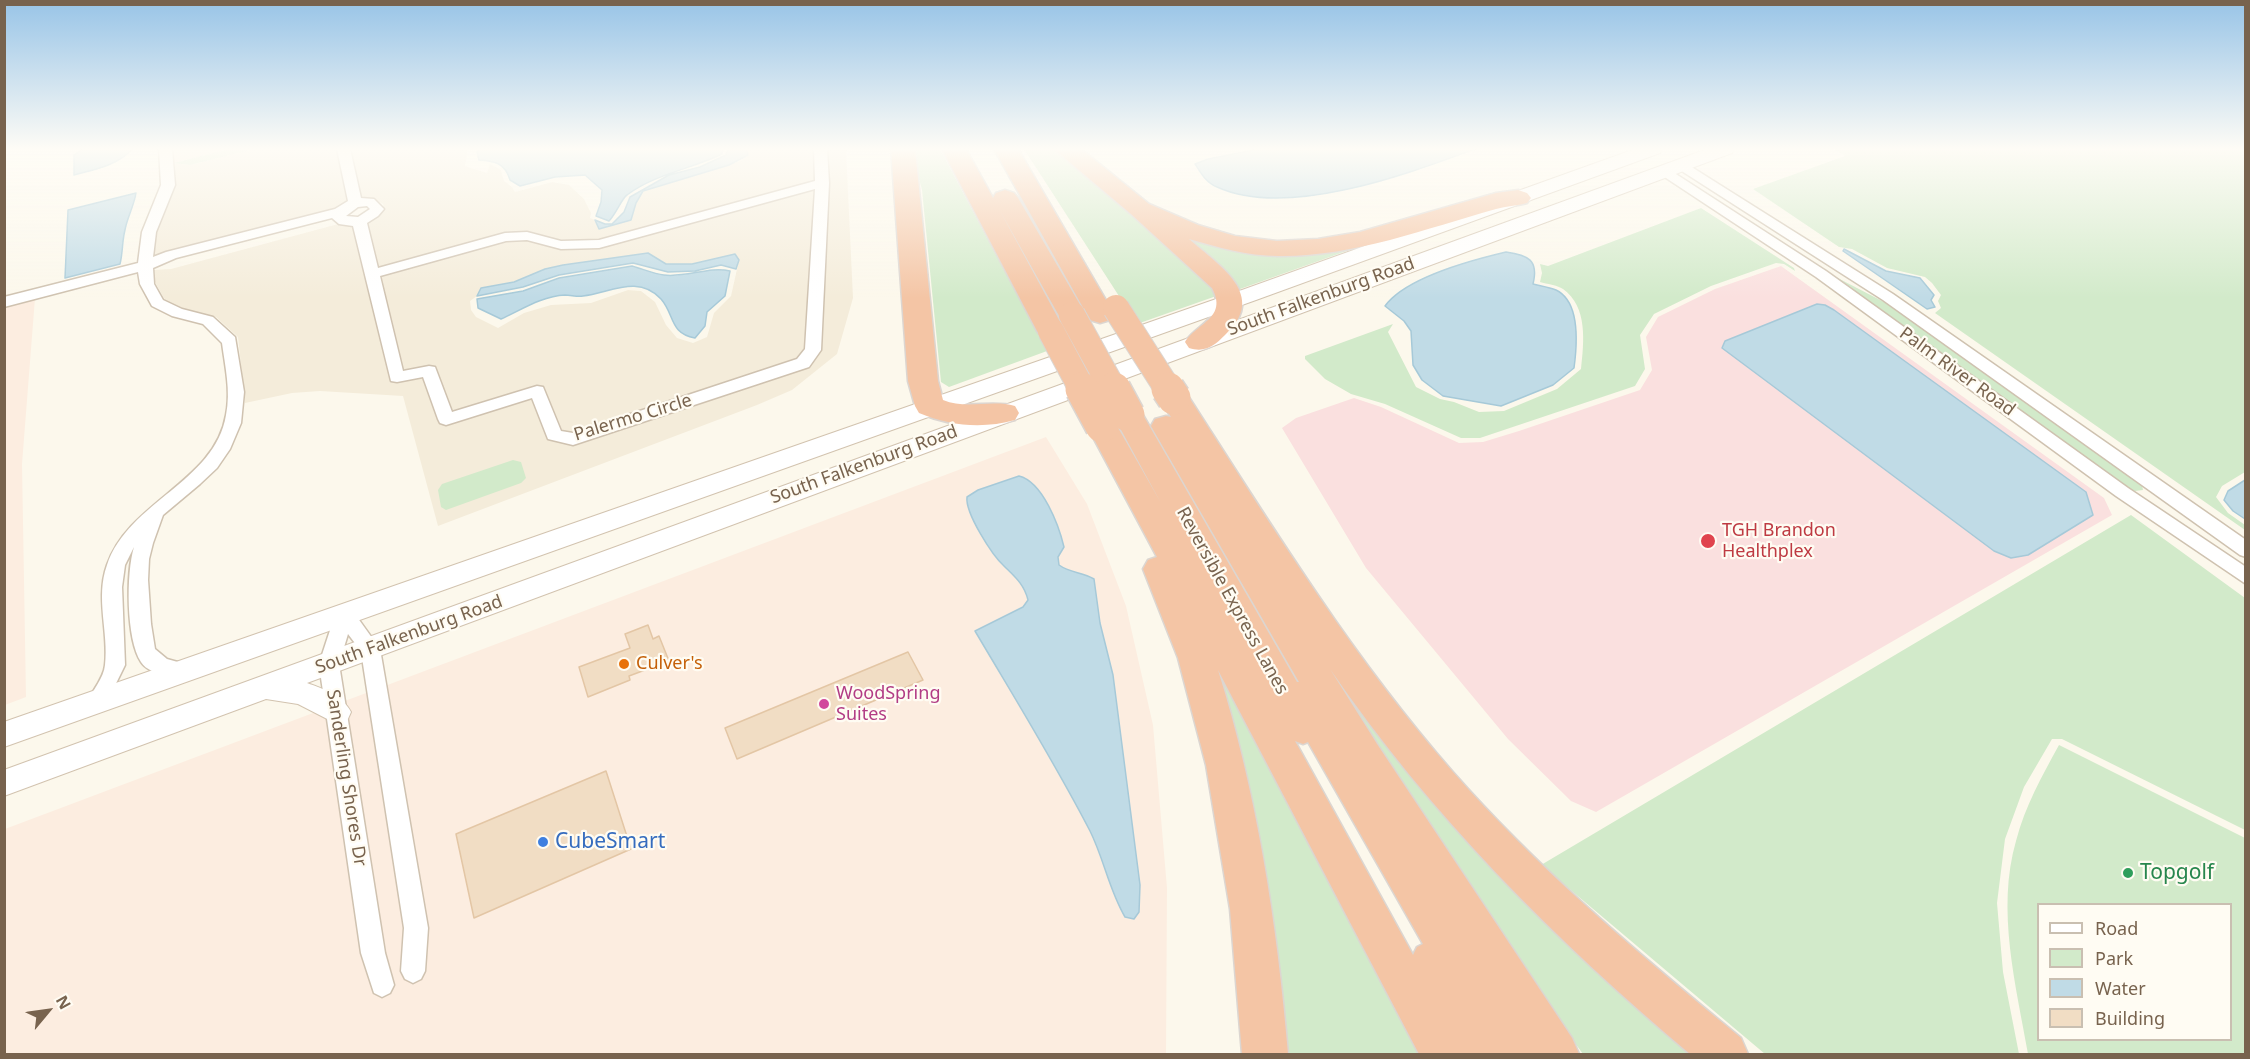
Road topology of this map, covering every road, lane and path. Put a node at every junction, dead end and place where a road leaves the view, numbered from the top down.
1 (162, 198) edge
2 (354, 198) edge
3 (766, 198) edge
4 (821, 198) edge
5 (907, 198) edge
6 (993, 198) edge
7 (1005, 198) edge
8 (1029, 198) edge
9 (1127, 198) edge
10 (1515, 198) edge
11 (1517, 198) edge
12 (1590, 198) edge
13 (1716, 198) edge
14 (1724, 198) edge
15 (355, 204) junction
16 (1140, 209) junction
17 (341, 216) junction
18 (359, 221) junction
19 (145, 266) junction
20 (372, 274) junction
21 (1231, 301) junction
22 (4, 302) edge
23 (1085, 317) junction
24 (1199, 342) junction
25 (930, 406) junction
26 (1139, 411) junction
27 (1004, 413) junction
28 (2184, 506) junction
29 (157, 511) junction
30 (2162, 518) junction
31 (2246, 550) edge
32 (2246, 577) edge
33 (345, 615) junction
34 (370, 649) junction
35 (329, 664) junction
36 (185, 672) junction
37 (264, 688) junction
38 (97, 702) junction
39 (337, 712) junction
40 (4, 735) edge
41 (4, 783) edge
42 (413, 970) dead end
43 (382, 984) dead end
44 (1265, 1054) edge
45 (1443, 1054) edge
46 (1483, 1054) edge
47 (1517, 1054) edge
48 (1556, 1054) edge
49 (1725, 1054) edge

1 - 19 street
2 - 15 street
3 - 20 street
4 - 20 street, Palermo Circle
5 - 25 highway
6 - 23 highway
7 - 23 highway
8 - 23 highway
9 - 16 highway
10 - 16 highway
11 - 21 street, South Falkenburg Road
12 - 24 street, South Falkenburg Road
13 - 30 street, Palm River Road
14 - 28 street, Palm River Road
15 - 17 street
15 - 18 street
16 - 21 highway
17 - 18 street
17 - 19 street
18 - 20 street, Palermo Circle
19 - 22 street
19 - 29 street
21 - 24 highway
21 - 25 street, South Falkenburg Road
23 - 26 highway, bridge
23 - 26 highway
23 - 26 highway, bridge
24 - 27 street, South Falkenburg Road
25 - 27 highway
25 - 33 street, South Falkenburg Road
26 - 44 highway
26 - 45 highway
26 - 46 highway, Reversible Express Lanes
26 - 47 highway
26 - 48 highway
26 - 49 highway
27 - 34 street, South Falkenburg Road
28 - 30 street
28 - 31 street, Palm River Road
29 - 36 street
29 - 38 street
30 - 32 street, Palm River Road
33 - 34 street
33 - 35 street, Sanderling Shores Dr
33 - 36 street, South Falkenburg Road
34 - 35 street, South Falkenburg Road
34 - 42 street
35 - 37 street, South Falkenburg Road
35 - 39 street, Sanderling Shores Dr
36 - 38 street, South Falkenburg Road
37 - 39 street
37 - 41 street, South Falkenburg Road
38 - 40 street, South Falkenburg Road
39 - 43 street, Sanderling Shores Dr

